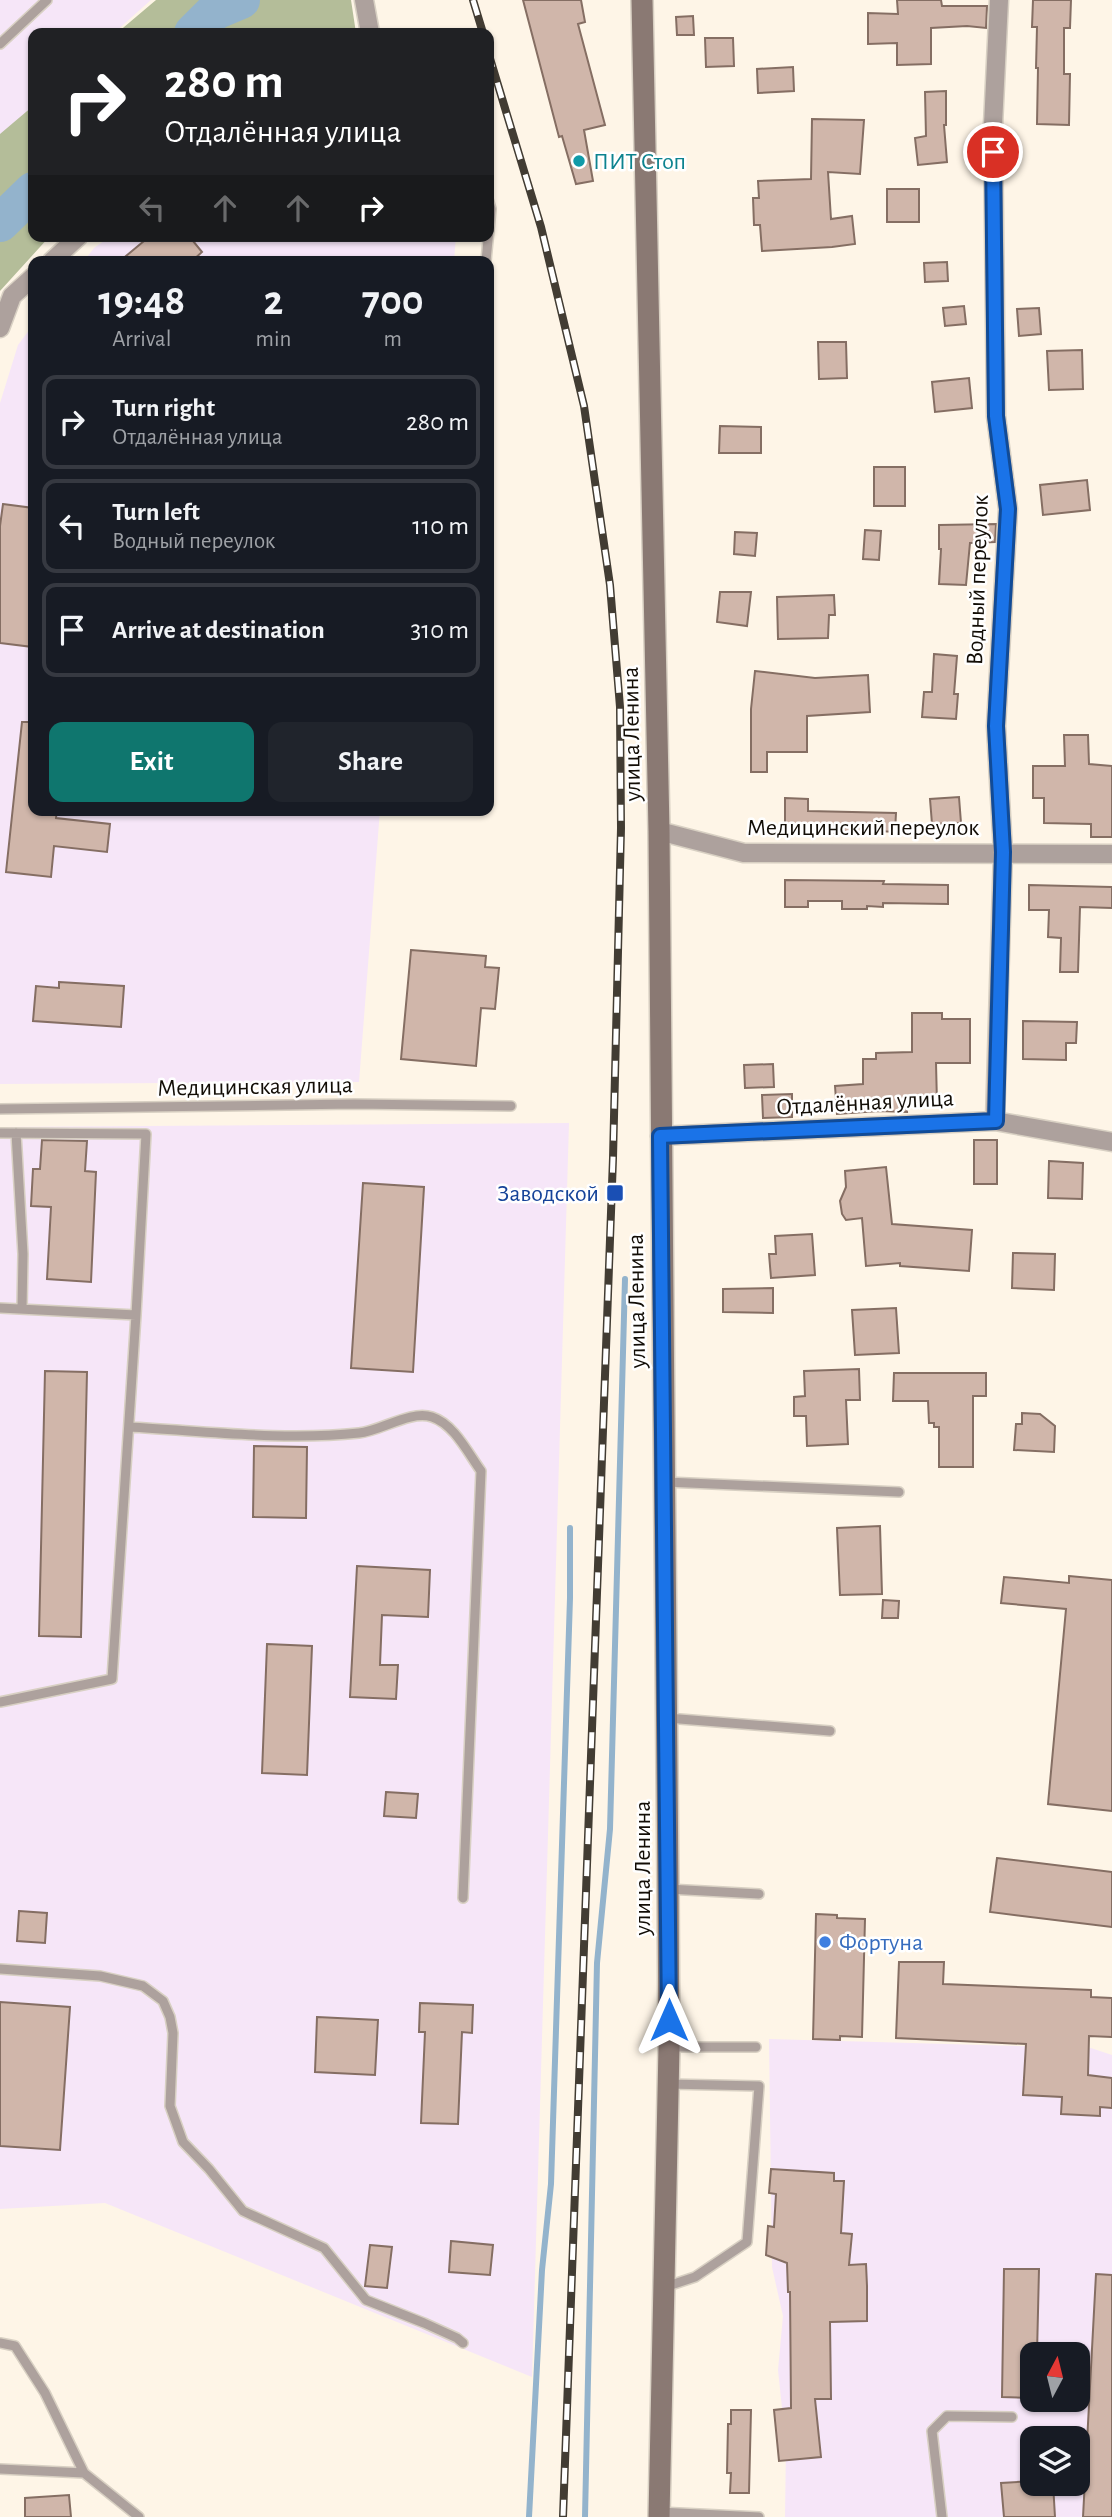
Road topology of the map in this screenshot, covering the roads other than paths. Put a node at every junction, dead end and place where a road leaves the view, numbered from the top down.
1 (47, 0) edge
2 (364, 0) edge
3 (642, 0) edge
4 (999, 0) edge
5 (369, 28) edge
6 (0, 44) edge
7 (73, 242) edge
8 (57, 256) edge
9 (28, 282) edge
10 (0, 328) edge
11 (659, 831) junction
12 (1003, 852) junction
13 (1112, 853) edge
14 (511, 1106) dead end
15 (0, 1109) edge
16 (996, 1121) junction
17 (0, 1133) edge
18 (16, 1133) junction
19 (660, 1136) junction
20 (1112, 1142) edge
21 (0, 1308) edge
22 (22, 1309) junction
23 (136, 1315) junction
24 (129, 1427) junction
25 (664, 1482) junction
26 (899, 1492) dead end
27 (0, 1702) edge
28 (667, 1718) junction
29 (830, 1731) dead end
30 (668, 1889) junction
31 (759, 1894) dead end
32 (463, 1898) dead end
33 (0, 1969) edge
34 (669, 2047) junction
35 (756, 2047) dead end
36 (668, 2084) junction
37 (664, 2287) junction
38 (0, 2343) edge
39 (463, 2343) dead end
40 (1012, 2417) dead end
41 (0, 2469) edge
42 (84, 2473) junction
43 (659, 2515) edge
44 (139, 2517) edge
45 (757, 2517) edge
46 (942, 2517) edge

1 - 6 lane
2 - 5 street
3 - 11 main road, улица Ленина
4 - 12 street, Водный переулок
7 - 8 street
9 - 10 street
11 - 12 street, Медицинский переулок
11 - 19 main road, улица Ленина
12 - 13 street, Медицинский переулок
12 - 16 street, Водный переулок
14 - 15 lane, Медицинская улица
16 - 19 street, Отдалённая улица
16 - 20 street, Отдалённая улица
17 - 18 lane
18 - 22 lane
18 - 23 lane
19 - 25 main road, улица Ленина
21 - 22 lane
22 - 23 lane
23 - 24 lane
24 - 27 lane
24 - 32 lane
25 - 26 lane
25 - 28 main road, улица Ленина
28 - 29 lane
28 - 30 main road, улица Ленина
30 - 31 lane
30 - 34 main road, улица Ленина
33 - 39 lane
34 - 35 lane
34 - 36 main road, улица Ленина
36 - 37 main road, улица Ленина
36 - 37 lane
37 - 43 main road, улица Ленина
38 - 42 lane
40 - 46 lane
41 - 42 lane
42 - 44 lane
43 - 45 lane

